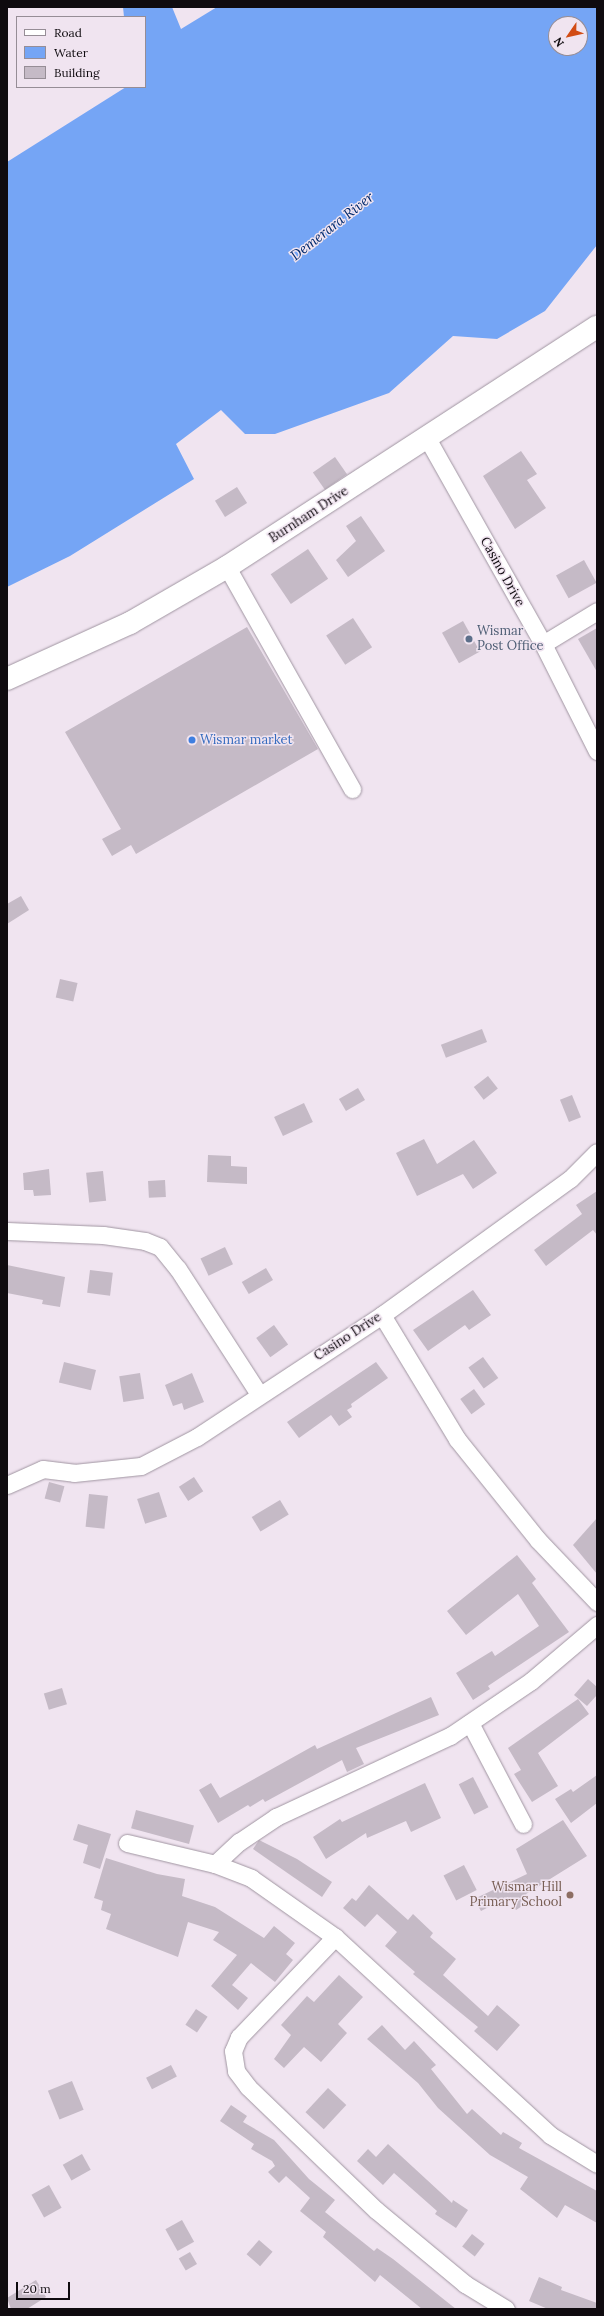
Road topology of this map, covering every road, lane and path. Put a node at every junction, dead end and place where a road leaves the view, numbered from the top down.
1 (597, 327) edge
2 (427, 438) junction
3 (227, 567) junction
4 (597, 611) edge
5 (543, 644) junction
6 (7, 679) edge
7 (597, 751) edge
8 (352, 789) dead end
9 (597, 1152) edge
10 (7, 1231) edge
11 (382, 1315) junction
12 (259, 1394) junction
13 (7, 1485) edge
14 (597, 1602) edge
15 (597, 1625) edge
16 (470, 1723) junction
17 (523, 1824) dead end
18 (127, 1843) dead end
19 (215, 1864) junction
20 (335, 1937) junction
21 (597, 2164) edge
22 (506, 2309) edge

1 - 2 street, Burnham Drive
2 - 3 street, Burnham Drive
2 - 5 street, Casino Drive
3 - 6 street, Burnham Drive
3 - 8 street
4 - 5 street
5 - 7 street, Casino Drive
9 - 11 street, Casino Drive
10 - 12 street
11 - 12 street, Casino Drive
11 - 14 street
12 - 13 street, Casino Drive
15 - 16 street
16 - 17 street
16 - 19 street
18 - 19 street
19 - 20 street
20 - 21 street
20 - 22 street

